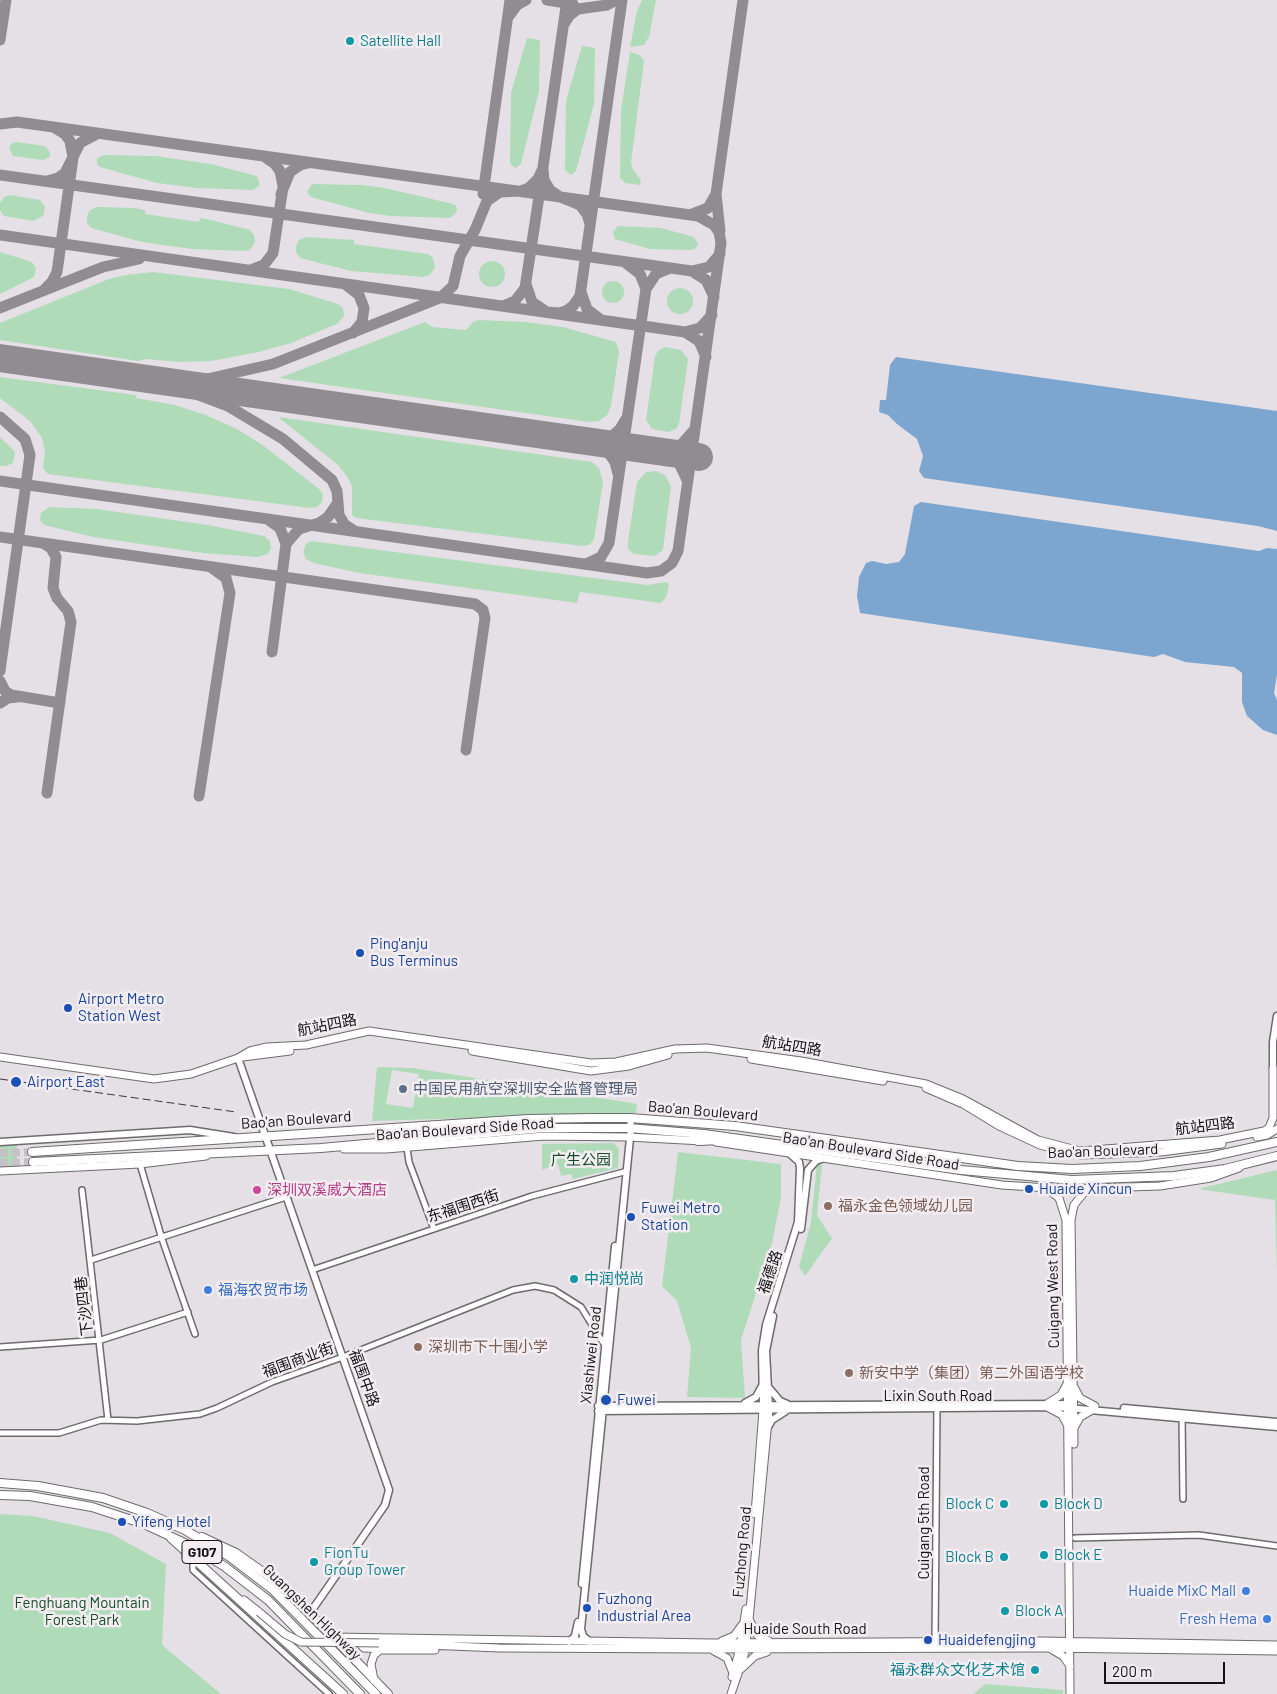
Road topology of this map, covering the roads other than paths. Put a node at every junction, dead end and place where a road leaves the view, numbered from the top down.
1 (1277, 1016) edge
2 (0, 1057) edge
3 (238, 1058) junction
4 (1273, 1068) joint
5 (630, 1118) junction
6 (630, 1128) junction
7 (1277, 1128) edge
8 (265, 1136) junction
9 (629, 1137) junction
10 (243, 1138) junction
11 (744, 1139) junction
12 (698, 1141) junction
13 (0, 1142) edge
14 (1277, 1142) edge
15 (321, 1148) junction
16 (407, 1148) junction
17 (270, 1151) junction
18 (783, 1151) junction
19 (32, 1152) tunnel mouth
20 (219, 1154) junction
21 (1277, 1156) edge
22 (827, 1158) junction
23 (1264, 1160) junction
24 (33, 1162) tunnel mouth
25 (140, 1164) junction
26 (0, 1171) edge
27 (624, 1172) junction
28 (804, 1180) junction
29 (1044, 1188) junction
30 (1087, 1189) junction
31 (82, 1190) dead end
32 (286, 1197) junction
33 (434, 1229) junction
34 (162, 1239) junction
35 (91, 1260) junction
36 (312, 1270) junction
37 (188, 1312) junction
38 (195, 1334) dead end
39 (101, 1340) junction
40 (604, 1344) junction
41 (0, 1347) edge
42 (343, 1357) junction
43 (765, 1381) junction
44 (1071, 1383) junction
45 (739, 1405) junction
46 (1047, 1405) junction
47 (937, 1406) junction
48 (1071, 1406) junction
49 (766, 1407) junction
50 (795, 1407) junction
51 (601, 1408) junction
52 (1094, 1408) junction
53 (746, 1410) junction
54 (1182, 1416) junction
55 (108, 1420) junction
56 (1277, 1422) edge
57 (762, 1425) junction
58 (1277, 1427) edge
59 (1071, 1429) junction
60 (0, 1433) edge
61 (767, 1436) junction
62 (0, 1483) edge
63 (0, 1495) edge
64 (1183, 1499) dead end
65 (185, 1530) junction
66 (164, 1533) junction
67 (1075, 1538) junction
68 (1277, 1546) edge
69 (193, 1556) junction
70 (201, 1565) junction
71 (310, 1613) junction
72 (746, 1621) junction
73 (333, 1637) junction
74 (368, 1637) junction
75 (569, 1642) junction
76 (590, 1642) junction
77 (935, 1642) junction
78 (712, 1643) junction
79 (1073, 1644) junction
80 (381, 1646) junction
81 (743, 1646) junction
82 (778, 1646) junction
83 (1043, 1648) junction
84 (1275, 1648) edge
85 (706, 1649) junction
86 (1071, 1668) junction
87 (735, 1674) junction
88 (375, 1680) junction
89 (329, 1694) edge
90 (343, 1694) edge
91 (360, 1694) edge
92 (376, 1694) edge
93 (388, 1694) edge
94 (726, 1694) edge
95 (731, 1694) edge
96 (1070, 1694) edge
97 (1075, 1694) edge

1 - 4 street
2 - 3 main road, 航站四路
3 - 4 main road, 航站四路
3 - 7 main road, 航站四路
3 - 8 street, 福围中路
5 - 6 street, Xiashiwei Road
5 - 8 main road, Bao'an Boulevard
5 - 14 main road, Bao'an Boulevard
6 - 9 street, Xiashiwei Road
6 - 11 main road, Bao'an Boulevard
6 - 15 main road, Bao'an Boulevard
8 - 10 main road, Bao'an Boulevard
8 - 17 street, 福围中路
9 - 12 main road, Bao'an Boulevard Side Road
9 - 16 main road, Bao'an Boulevard Side Road
9 - 27 street, Xiashiwei Road
9 - 51 street, Xiashiwei Road
10 - 13 street
10 - 19 main road, Bao'an Boulevard
11 - 12 main road
11 - 23 main road, Bao'an Boulevard
12 - 18 main road, Bao'an Boulevard Side Road
15 - 16 main road, Bao'an Boulevard Side Road
15 - 17 main road, Bao'an Boulevard
16 - 33 street
17 - 20 main road, Bao'an Boulevard
17 - 32 street, 福围中路
18 - 22 main road, Bao'an Boulevard Side Road
18 - 28 street, 福德路
20 - 24 main road, Bao'an Boulevard
20 - 25 main road
21 - 23 main road, Bao'an Boulevard
22 - 28 street, 福德路
22 - 29 main road, Bao'an Boulevard Side Road
23 - 30 main road, Bao'an Boulevard Side Road
25 - 26 main road
25 - 34 street
27 - 33 street, 东福围西街
27 - 40 street, Xiashiwei Road
28 - 43 street, 福德路
29 - 30 main road, Bao'an Boulevard Side Road
29 - 44 main road, Cuigang West Road
30 - 44 main road, Cuigang West Road
31 - 35 street, 下沙四巷
32 - 34 street
32 - 36 street, 福围中路
33 - 36 street, 东福围西街
34 - 35 street
34 - 37 street
35 - 39 street, 下沙四巷
36 - 42 street, 福围中路
37 - 38 street
37 - 39 street
39 - 41 street
39 - 55 street, 下沙四巷
40 - 42 street, 福围商业街
40 - 51 street, Xiashiwei Road
42 - 55 street, 福围商业街
42 - 71 street, 福围中路
43 - 45 street
43 - 49 street, 福德路
43 - 50 street
44 - 46 main road
44 - 48 main road, Cuigang West Road
44 - 52 main road
45 - 49 street, Lixin South Road
45 - 51 street, Lixin South Road
46 - 47 street, Lixin South Road
46 - 48 street, Lixin South Road
46 - 59 main road
47 - 50 street, Lixin South Road
47 - 77 street, Cuigang 5th Road
48 - 52 street, Lixin South Road
48 - 59 main road, Cuigang West Road
49 - 50 street, Lixin South Road
49 - 53 street, Lixin South Road
49 - 57 main road, Fuzhong Road
49 - 61 main road, Fuzhong Road
50 - 61 street
51 - 53 street, Lixin South Road
51 - 75 street, Xiashiwei Road
51 - 76 street, Xiashiwei Road
52 - 54 street, Lixin South Road
52 - 59 main road
53 - 57 street
54 - 56 street, Lixin South Road
54 - 58 street, Lixin South Road
54 - 64 street
55 - 60 street, 福围商业街
57 - 72 main road, Fuzhong Road
59 - 67 main road, Cuigang West Road
59 - 79 main road, Cuigang West Road
61 - 72 main road, Fuzhong Road
62 - 65 main road, Guangshen Highway / G107
63 - 66 main road, Guangshen Highway / G107
65 - 71 main road
65 - 92 main road, Guangshen Highway / G107
66 - 69 main road
66 - 91 main road, Guangshen Highway / G107
67 - 68 street
67 - 79 main road, Cuigang West Road
69 - 70 main road
69 - 89 street
70 - 80 main road, Huaide South Road, bridge
70 - 90 main road
71 - 73 main road
72 - 78 main road
72 - 81 main road, Fuzhong Road
72 - 82 main road
73 - 74 main road, Huaide South Road
73 - 88 main road
74 - 75 main road, Huaide South Road
74 - 80 main road
75 - 76 main road, Huaide South Road
76 - 78 main road, Huaide South Road
77 - 79 main road, Huaide South Road
77 - 82 main road, Huaide South Road
78 - 81 main road, Huaide South Road
79 - 83 main road, Huaide South Road
79 - 84 main road, Huaide South Road
79 - 86 main road, Cuigang West Road
79 - 97 main road, Cuigang West Road
80 - 85 main road, Huaide South Road
80 - 88 main road
81 - 82 main road, Huaide South Road
81 - 85 main road, Huaide South Road
81 - 87 main road, Fuzhong Road
82 - 83 main road, Huaide South Road
82 - 87 main road
83 - 86 main road
85 - 87 main road
86 - 96 main road, Cuigang West Road
87 - 94 main road, Fuzhong Road
87 - 95 main road, Fuzhong Road
88 - 93 main road

